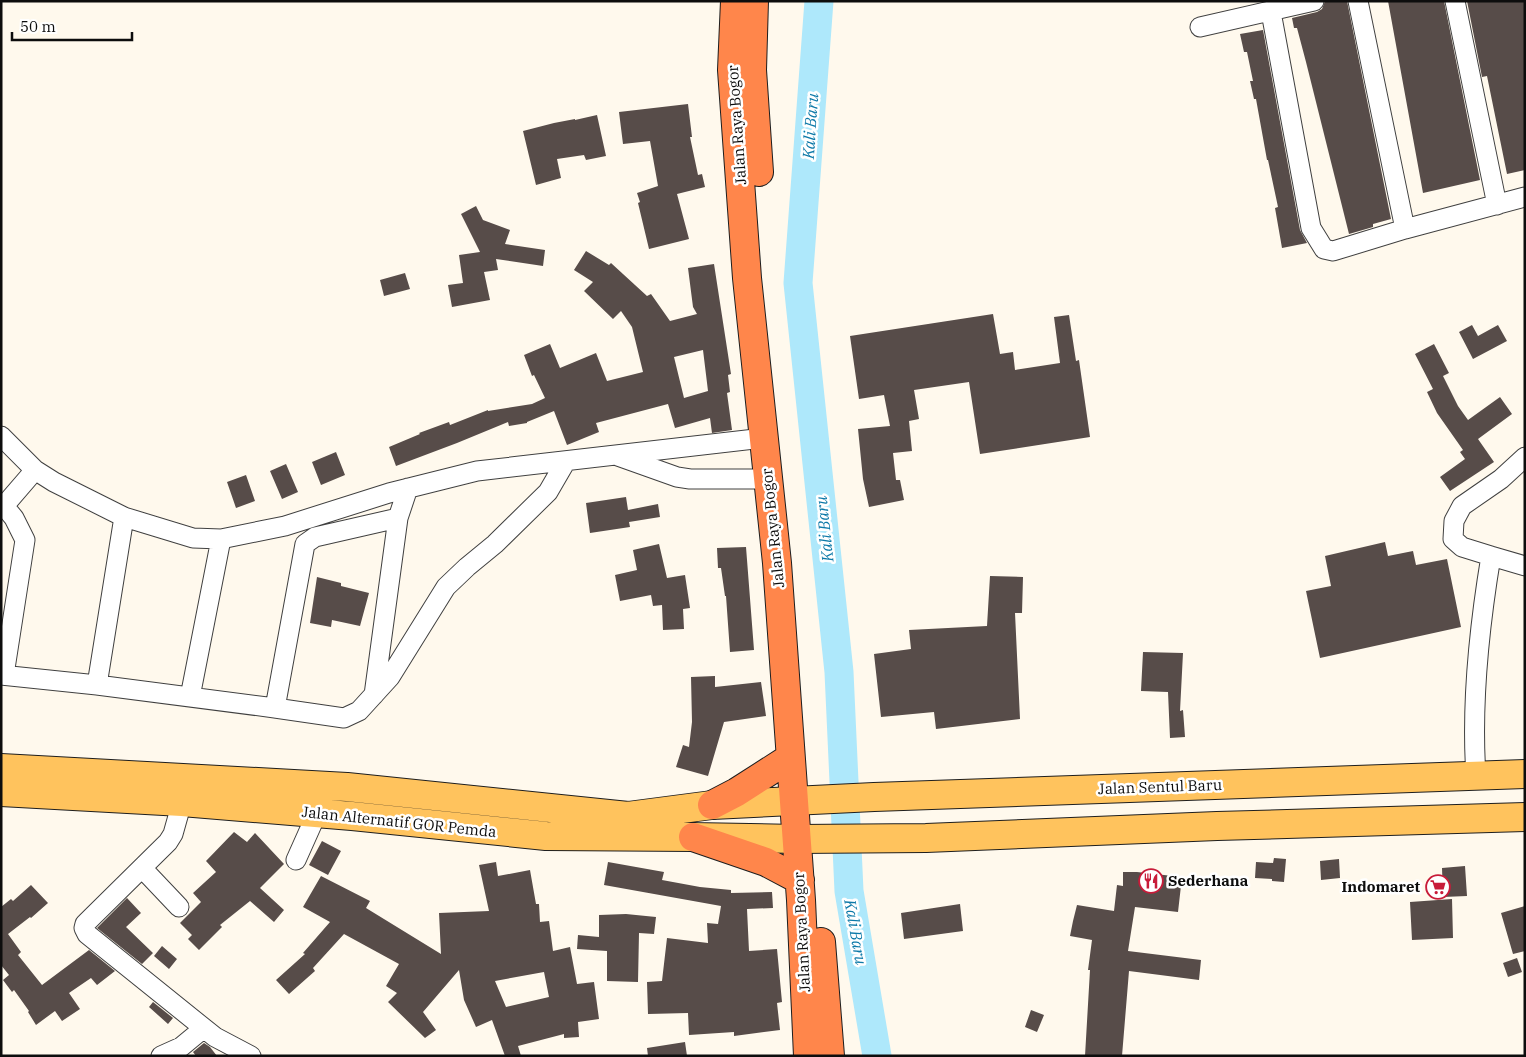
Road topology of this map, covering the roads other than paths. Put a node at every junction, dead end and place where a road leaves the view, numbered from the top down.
1 (735, 1) edge
2 (754, 1) edge
3 (1314, 1) edge
4 (1358, 1) edge
5 (1455, 1) edge
6 (1271, 12) junction
7 (1200, 27) dead end
8 (1525, 197) edge
9 (1497, 205) junction
10 (1406, 229) junction
11 (765, 357) junction
12 (1, 436) edge
13 (764, 438) junction
14 (614, 455) junction
15 (1525, 457) edge
16 (566, 461) junction
17 (35, 470) junction
18 (768, 479) junction
19 (408, 488) junction
20 (2, 505) edge
21 (124, 517) junction
22 (398, 518) junction
23 (221, 539) junction
24 (1490, 556) junction
25 (1525, 566) edge
26 (10, 587) edge
27 (3, 675) edge
28 (97, 685) junction
29 (374, 695) junction
30 (190, 697) junction
31 (275, 708) junction
32 (790, 758) junction
33 (1, 768) edge
34 (1525, 774) edge
35 (1477, 776) junction
36 (1, 792) edge
37 (811, 800) junction
38 (182, 802) junction
39 (712, 805) junction
40 (317, 813) junction
41 (1482, 817) junction
42 (1525, 817) edge
43 (692, 836) junction
44 (812, 839) junction
45 (296, 860) dead end
46 (142, 868) junction
47 (800, 880) junction
48 (179, 907) dead end
49 (204, 1028) junction
50 (161, 1056) edge
51 (251, 1056) edge
52 (808, 1056) edge
53 (830, 1056) edge

1 - 11 highway, Jalan Raya Bogor
2 - 11 highway, Jalan Raya Bogor
3 - 6 street
4 - 10 street
5 - 9 street
6 - 7 street
6 - 10 street
8 - 9 street
9 - 10 street
11 - 13 highway, Jalan Raya Bogor
11 - 37 highway, Jalan Raya Bogor
12 - 17 street
13 - 14 street
13 - 18 highway, Jalan Raya Bogor
14 - 16 street
14 - 18 street
15 - 24 street
16 - 19 street
16 - 29 street
17 - 20 street
17 - 21 street
18 - 32 highway, Jalan Raya Bogor
19 - 22 street
19 - 23 street
20 - 26 street
21 - 23 street
21 - 28 street
22 - 29 street
22 - 31 street
23 - 30 street
24 - 25 street
24 - 35 street
26 - 27 street
27 - 28 street
28 - 30 street
29 - 31 street
30 - 31 street
32 - 37 highway, Jalan Raya Bogor
32 - 39 highway
33 - 39 main road, Jalan Alternatif GOR Pemda
34 - 35 main road, Jalan Sentul Baru
35 - 37 main road, Jalan Sentul Baru
35 - 41 main road
36 - 38 main road, Jalan Alternatif GOR Pemda
37 - 39 main road, Jalan Alternatif GOR Pemda
37 - 44 highway, Jalan Raya Bogor
38 - 40 main road, Jalan Alternatif GOR Pemda
38 - 46 street
40 - 43 main road, Jalan Alternatif GOR Pemda
40 - 45 street
41 - 42 main road
41 - 44 main road
43 - 44 main road, Jalan Alternatif GOR Pemda
43 - 47 highway
44 - 47 highway, Jalan Raya Bogor
44 - 53 highway, Jalan Raya Bogor
46 - 48 street
46 - 49 street
47 - 52 highway, Jalan Raya Bogor
49 - 50 street
49 - 51 street

